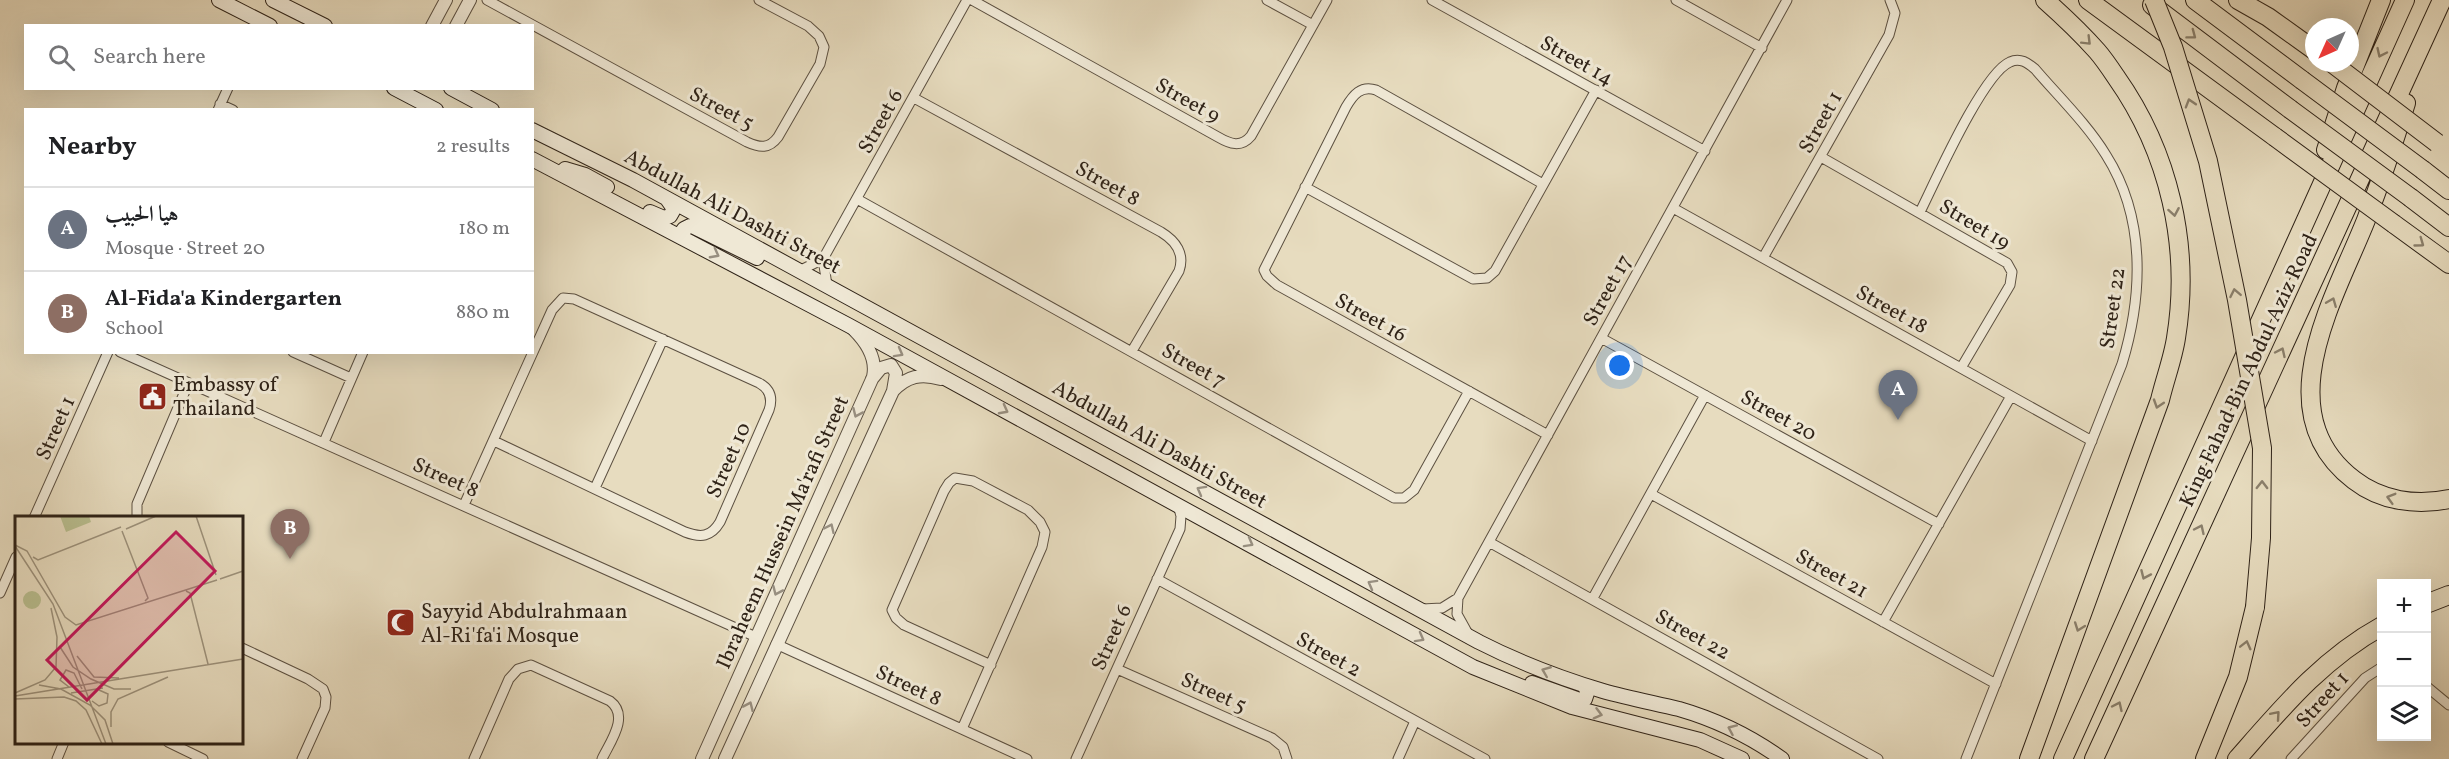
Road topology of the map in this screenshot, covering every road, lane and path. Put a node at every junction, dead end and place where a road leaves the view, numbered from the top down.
1 (219, 0) edge
2 (273, 0) edge
3 (446, 0) edge
4 (453, 0) edge
5 (470, 0) edge
6 (487, 0) edge
7 (759, 0) edge
8 (967, 0) edge
9 (972, 0) edge
10 (1267, 0) edge
11 (1326, 0) edge
12 (1432, 0) edge
13 (1676, 0) edge
14 (1787, 0) edge
15 (1890, 0) edge
16 (2045, 0) edge
17 (2088, 0) edge
18 (2146, 0) edge
19 (2154, 0) edge
20 (2195, 0) edge
21 (2238, 0) edge
22 (2248, 0) edge
23 (2381, 0) edge
24 (2406, 0) edge
25 (2442, 0) edge
26 (2268, 17) junction
27 (262, 24) edge
28 (321, 24) edge
29 (433, 24) edge
30 (440, 24) edge
31 (457, 24) edge
32 (531, 24) edge
33 (1313, 25) junction
34 (534, 26) edge
35 (2427, 34) junction
36 (2305, 44) edge
37 (1762, 48) junction
38 (2344, 72) edge
39 (227, 90) edge
40 (398, 90) edge
41 (455, 90) edge
42 (462, 90) edge
43 (1596, 90) junction
44 (914, 98) junction
45 (477, 102) junction
46 (219, 107) edge
47 (432, 108) edge
48 (488, 108) edge
49 (534, 131) edge
50 (2443, 147) edge
51 (1705, 151) junction
52 (1821, 157) junction
53 (534, 160) edge
54 (551, 168) junction
55 (1544, 184) junction
56 (1305, 187) junction
57 (2449, 190) edge
58 (667, 199) junction
59 (857, 199) junction
60 (1673, 208) junction
61 (1920, 212) junction
62 (2308, 213) junction
63 (2449, 227) edge
64 (680, 235) junction
65 (1763, 258) junction
66 (823, 259) junction
67 (2448, 264) edge
68 (799, 271) junction
69 (827, 285) junction
70 (848, 325) junction
71 (1601, 338) junction
72 (663, 339) junction
73 (534, 351) edge
74 (1132, 351) junction
75 (107, 354) edge
76 (124, 354) edge
77 (297, 354) edge
78 (362, 354) edge
79 (533, 354) edge
80 (1961, 368) junction
81 (351, 378) junction
82 (871, 381) junction
83 (952, 382) junction
84 (188, 384) junction
85 (893, 391) junction
86 (1469, 391) junction
87 (1705, 395) junction
88 (2011, 396) junction
89 (1548, 435) junction
90 (494, 441) junction
91 (2092, 441) junction
92 (324, 442) junction
93 (595, 488) junction
94 (1651, 494) junction
95 (2449, 499) edge
96 (1177, 504) junction
97 (464, 505) junction
98 (35, 516) edge
99 (137, 516) edge
100 (1203, 517) junction
101 (1939, 524) junction
102 (1180, 529) junction
103 (1489, 542) junction
104 (15, 558) edge
105 (1157, 579) junction
106 (0, 593) edge
107 (2449, 595) edge
108 (1458, 598) junction
109 (1593, 598) junction
110 (2431, 602) edge
111 (1411, 606) junction
112 (1883, 622) junction
113 (2377, 629) edge
114 (756, 637) junction
115 (1479, 642) junction
116 (776, 644) junction
117 (243, 648) edge
118 (991, 665) junction
119 (1117, 669) junction
120 (2377, 670) edge
121 (1492, 676) junction
122 (1996, 684) junction
123 (1583, 685) junction
124 (2428, 687) edge
125 (2449, 705) edge
126 (1415, 721) junction
127 (962, 729) junction
128 (63, 744) edge
129 (172, 744) edge
130 (729, 758) edge
131 (57, 759) edge
132 (203, 759) edge
133 (302, 759) edge
134 (474, 759) edge
135 (602, 759) edge
136 (702, 759) edge
137 (1027, 759) edge
138 (1076, 759) edge
139 (1287, 759) edge
140 (1398, 759) edge
141 (1485, 759) edge
142 (1742, 759) edge
143 (1782, 759) edge
144 (1878, 759) edge
145 (1966, 759) edge
146 (2029, 759) edge
147 (2063, 759) edge
148 (2094, 759) edge
149 (2205, 759) edge
150 (2237, 759) edge
151 (2291, 759) edge

1 - 27 main road
2 - 28 main road
3 - 29 street
4 - 30 street
5 - 31 street
6 - 32 street, Street 5
7 - 34 street, Street 5
8 - 44 street, Street 6
9 - 33 street, Street 9
10 - 33 street
11 - 33 street, Street 9
12 - 43 street, Street 14
13 - 37 street
14 - 37 street, Street 17
15 - 52 street, Street 1
16 -> 146 highway
17 -> 67 highway, bridge
18 -> 63 highway, bridge
149 -> 19 highway, bridge
20 - 57 highway, bridge
21 - 26 highway
22 - 26 highway
23 - 62 highway
24 -> 62 highway, King Fahad Bin Abdul Aziz Road
25 - 35 highway, King Fahad Bin Abdul Aziz Road
26 - 36 highway
95 -> 35 highway
148 -> 35 highway, King Fahad Bin Abdul Aziz Road
37 - 51 street, Street 17
38 - 50 highway, bridge
39 - 46 street
40 - 47 main road
41 - 45 main road
42 - 45 street
43 - 51 street, Street 14
43 - 55 street
44 - 59 street, Street 6
44 - 74 street, Street 8
45 - 48 main road
49 - 58 main road, Abdullah Ali Dashti Street
51 - 60 street, Street 17
52 - 61 street, Street 19
52 - 65 street, Street 1
53 - 54 main road, Abdullah Ali Dashti Street
54 - 58 main road
54 - 64 main road, Abdullah Ali Dashti Street
55 - 56 street
55 - 56 street, Street 16
56 - 86 street, Street 16
58 - 68 main road, Abdullah Ali Dashti Street
59 - 66 street, Street 6
59 - 74 street, Street 7
60 - 65 street, Street 18
60 - 71 street, Street 17
61 - 80 street, Street 19
61 - 91 street, Street 22
62 -> 147 highway, King Fahad Bin Abdul Aziz Road
64 - 68 main road
64 -> 70 main road, Abdullah Ali Dashti Street
65 - 80 street, Street 18
66 - 68 street
66 - 69 street
68 - 69 main road, Abdullah Ali Dashti Street
111 -> 69 main road, Abdullah Ali Dashti Street
70 - 82 street, Ibraheem Hussein Ma'rafi Street
70 -> 83 main road, Abdullah Ali Dashti Street
71 - 87 street, Street 20
71 - 89 street, Street 17
72 - 73 street, Street 10
72 - 93 street
72 - 93 street, Street 10
74 - 86 street, Street 7
75 - 98 street, Street 1
76 - 84 street, Street 8
77 - 81 street
78 - 81 street
79 - 90 street, Street 10
80 - 88 street, Street 18
81 - 92 street
82 - 85 street
82 -> 114 street, Ibraheem Hussein Ma'rafi Street
83 - 85 street
83 -> 96 main road, Abdullah Ali Dashti Street
84 - 92 street, Street 8
84 - 99 street
116 -> 85 street, Ibraheem Hussein Ma'rafi Street
86 - 89 street, Street 16
87 - 94 street
87 - 101 street, Street 20
88 - 91 street, Street 18
88 - 101 street
89 - 103 street, Street 17
90 - 93 street, Street 10
90 - 97 street, Street 10
91 - 122 street, Street 22
92 - 97 street, Street 8
94 - 109 street
94 - 112 street, Street 21
96 - 100 main road, Abdullah Ali Dashti Street
96 - 102 street
97 - 114 street, Street 8
100 - 102 street
100 -> 121 main road, Abdullah Ali Dashti Street
101 - 112 street
102 - 105 street, Street 6
103 - 108 street, Street 17
103 - 109 street, Street 22
104 - 106 street
105 - 119 street, Street 6
105 - 126 street, Street 2
107 - 110 highway
108 - 111 street
108 - 115 street
109 - 144 street, Street 22
111 - 115 main road, Abdullah Ali Dashti Street
112 - 122 street, Street 21
150 -> 113 highway
114 - 136 street, Ibraheem Hussein Ma'rafi Street
123 -> 115 main road, Abdullah Ali Dashti Street
116 - 127 street, Street 8
130 -> 116 street, Ibraheem Hussein Ma'rafi Street
117 - 133 street
118 - 118 street
118 - 127 street
119 - 138 street, Street 6
119 - 139 street, Street 5
120 - 151 street, Street 1
121 - 123 main road
121 -> 142 main road, Abdullah Ali Dashti Street
122 - 145 street, Street 22
143 -> 123 main road, Abdullah Ali Dashti Street
124 - 125 street
126 - 140 street
126 - 141 street, Street 2
127 - 137 street, Street 8
128 - 131 street
129 - 132 street
134 - 135 street

